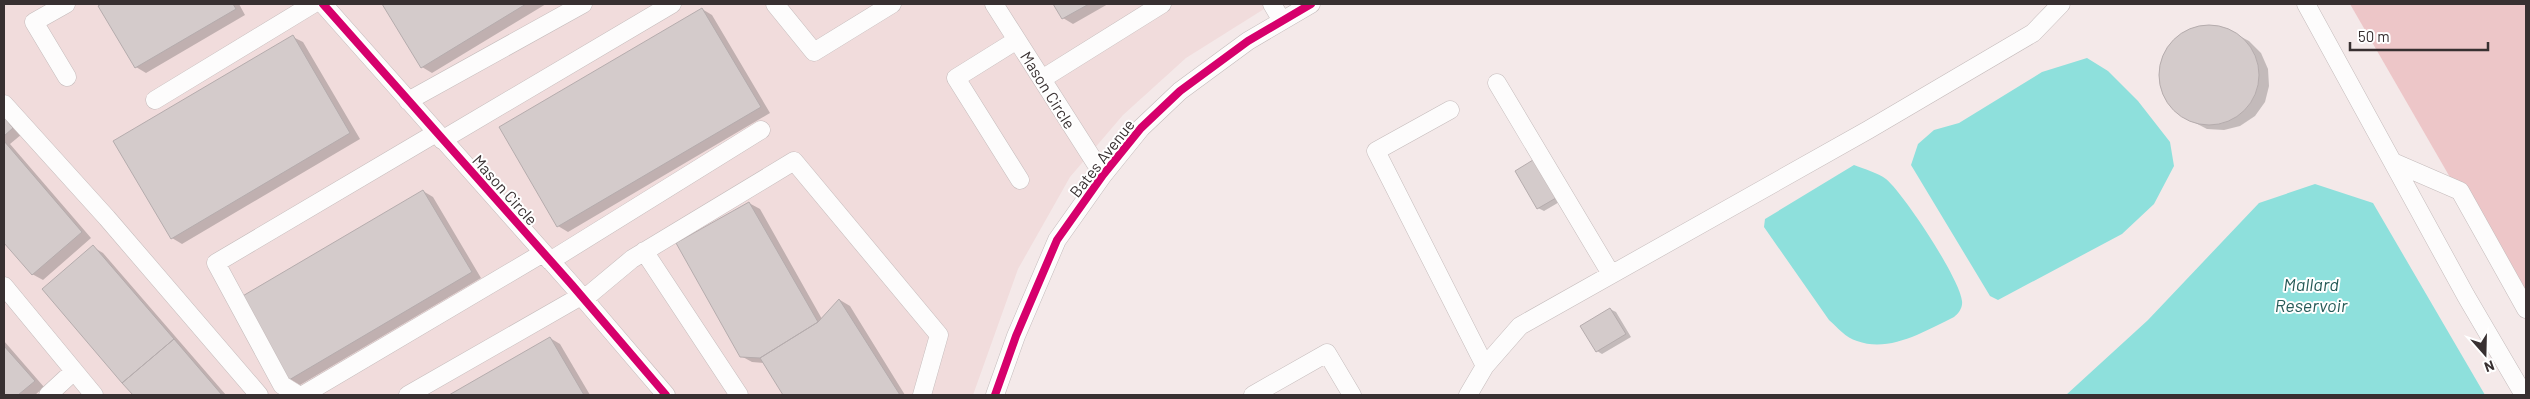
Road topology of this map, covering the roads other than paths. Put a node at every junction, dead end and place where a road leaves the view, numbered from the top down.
1 (66, 4) edge
2 (313, 4) edge
3 (323, 4) edge
4 (583, 4) edge
5 (672, 4) edge
6 (775, 4) edge
7 (892, 4) edge
8 (994, 4) edge
9 (1162, 4) edge
10 (1272, 4) edge
11 (1311, 4) edge
12 (2061, 4) edge
13 (2306, 4) edge
14 (1282, 21) junction
15 (1018, 40) junction
16 (67, 77) dead end
17 (1042, 79) junction
18 (1497, 83) dead end
19 (155, 100) dead end
20 (408, 101) junction
21 (4, 104) edge
22 (1450, 110) dead end
23 (761, 130) dead end
24 (439, 137) junction
25 (2393, 162) junction
26 (1103, 176) junction
27 (1020, 180) dead end
28 (644, 251) junction
29 (547, 257) junction
30 (1611, 274) junction
31 (4, 286) edge
32 (583, 298) junction
33 (2526, 309) edge
34 (1485, 366) junction
35 (74, 371) junction
36 (48, 395) edge
37 (94, 395) edge
38 (259, 395) edge
39 (298, 395) edge
40 (303, 395) edge
41 (408, 395) edge
42 (666, 395) edge
43 (739, 395) edge
44 (922, 395) edge
45 (995, 395) edge
46 (1253, 395) edge
47 (1352, 395) edge
48 (1468, 395) edge
49 (2524, 395) edge

1 - 16 street
2 - 19 street
3 - 20 street, Mason Circle
4 - 20 street
5 - 24 street
6 - 7 street
8 - 15 street, Mason Circle
9 - 17 street
10 - 14 street
11 - 14 street, Bates Avenue
12 - 30 street
13 - 25 street
14 - 26 street, Bates Avenue
15 - 17 street, Mason Circle
15 - 27 street
17 - 26 street, Mason Circle
18 - 30 street
20 - 24 street, Mason Circle
21 - 38 street
22 - 34 street
23 - 29 street
24 - 29 street, Mason Circle
24 - 39 street
25 - 33 street
25 - 49 street
26 - 45 street, Bates Avenue
28 - 32 street
28 - 43 street
28 - 44 street
29 - 32 street, Mason Circle
29 - 40 street
30 - 34 street
31 - 35 street
32 - 41 street
32 - 42 street, Mason Circle
34 - 48 street
35 - 36 street
35 - 37 street
46 - 47 street

